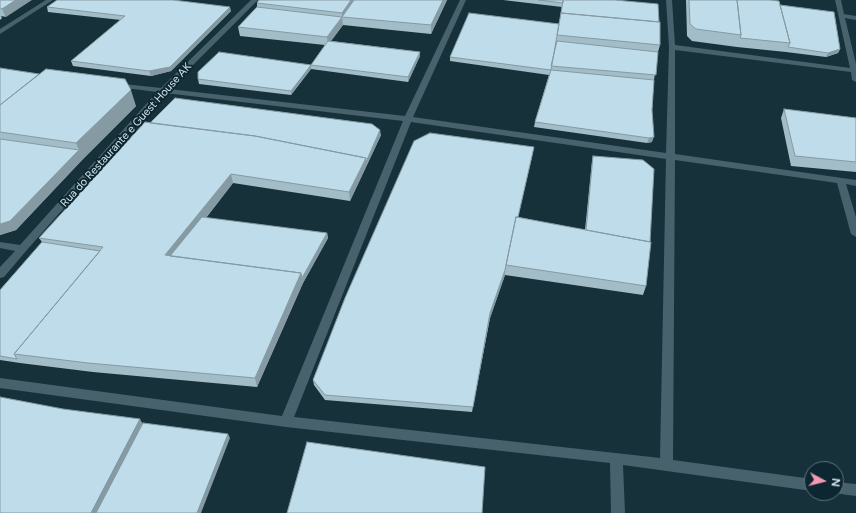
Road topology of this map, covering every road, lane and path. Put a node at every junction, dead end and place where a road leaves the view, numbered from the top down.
1 (50, 0) edge
2 (255, 0) edge
3 (463, 0) edge
4 (669, 0) edge
5 (838, 0) edge
6 (843, 16) junction
7 (856, 18) edge
8 (0, 32) edge
9 (672, 47) junction
10 (855, 71) edge
11 (856, 80) edge
12 (112, 84) edge
13 (163, 90) junction
14 (408, 119) junction
15 (670, 157) junction
16 (841, 181) junction
17 (856, 183) edge
18 (856, 234) edge
19 (0, 245) edge
20 (23, 249) junction
21 (0, 274) edge
22 (0, 383) edge
23 (286, 422) junction
24 (616, 458) junction
25 (666, 465) junction
26 (804, 483) edge
27 (844, 489) edge
28 (856, 490) edge
29 (618, 513) edge

1 - 8 street
2 - 13 street, Rua do Restaurante e Guest House AK
3 - 14 street
4 - 9 street
5 - 6 street
6 - 7 street
6 - 10 street
9 - 10 street
9 - 15 street
10 - 11 street
12 - 13 street
13 - 14 street
13 - 20 street, Rua do Restaurante e Guest House AK
14 - 15 street
14 - 23 street
15 - 16 street
15 - 25 street
16 - 17 street
16 - 18 street
19 - 20 street
20 - 21 street, Rua do Restaurante e Guest House AK
22 - 23 street
23 - 24 street
24 - 25 street
24 - 29 street
25 - 26 street
27 - 28 street

